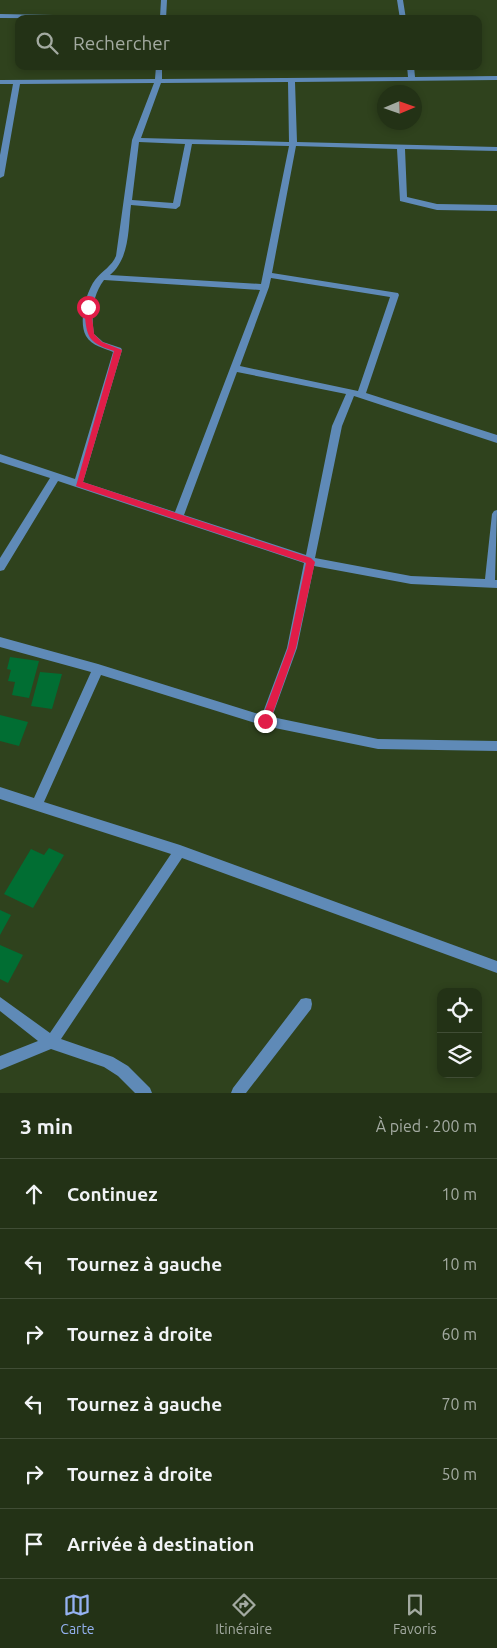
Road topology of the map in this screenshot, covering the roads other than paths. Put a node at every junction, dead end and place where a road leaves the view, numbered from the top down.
1 (164, 0) edge
2 (400, 0) edge
3 (163, 15) edge
4 (402, 15) edge
5 (0, 16) edge
6 (15, 16) edge
7 (159, 70) edge
8 (411, 70) edge
9 (412, 78) junction
10 (497, 78) edge
11 (290, 79) junction
12 (158, 80) junction
13 (0, 82) edge
14 (17, 82) junction
15 (4, 131) edge
16 (136, 140) junction
17 (189, 142) junction
18 (293, 144) junction
19 (401, 146) junction
20 (497, 149) edge
21 (0, 176) edge
22 (127, 202) junction
23 (497, 208) edge
24 (267, 275) junction
25 (102, 278) junction
26 (264, 287) junction
27 (235, 368) junction
28 (351, 392) junction
29 (361, 395) junction
30 (497, 439) edge
31 (0, 458) edge
32 (56, 476) junction
33 (78, 484) junction
34 (497, 514) edge
35 (178, 517) junction
36 (311, 562) junction
37 (0, 567) edge
38 (494, 583) edge
39 (0, 642) edge
40 (98, 669) junction
41 (265, 721) junction
42 (497, 746) edge
43 (0, 793) edge
44 (37, 805) junction
45 (180, 851) junction
46 (497, 967) edge
47 (0, 1003) edge
48 (306, 1004) dead end
49 (51, 1042) junction
50 (0, 1063) edge
51 (145, 1093) edge
52 (238, 1093) edge

1 - 3 street
2 - 4 street
5 - 6 street
7 - 12 street
8 - 9 street
9 - 10 street
9 - 11 street
11 - 12 street
11 - 18 street
12 - 14 street
12 - 16 street
13 - 14 street
14 - 15 street
15 - 21 street
16 - 17 street
16 - 22 street
17 - 18 street
17 - 22 street
18 - 19 street
18 - 24 street
19 - 20 street
19 - 23 street
22 - 25 street
24 - 26 street
24 - 29 street
25 - 26 street
25 - 33 street
26 - 27 street
27 - 28 street
27 - 35 street
28 - 29 street
28 - 36 street
29 - 30 street
31 - 32 street
32 - 33 street
32 - 37 street
33 - 35 street
34 - 38 street
35 - 36 street
36 - 38 street
36 - 41 street
39 - 40 street
40 - 41 street
40 - 44 street
41 - 42 street
43 - 44 street
44 - 45 street
45 - 46 street
45 - 49 street
47 - 49 street
48 - 52 street
49 - 50 street
49 - 51 street

